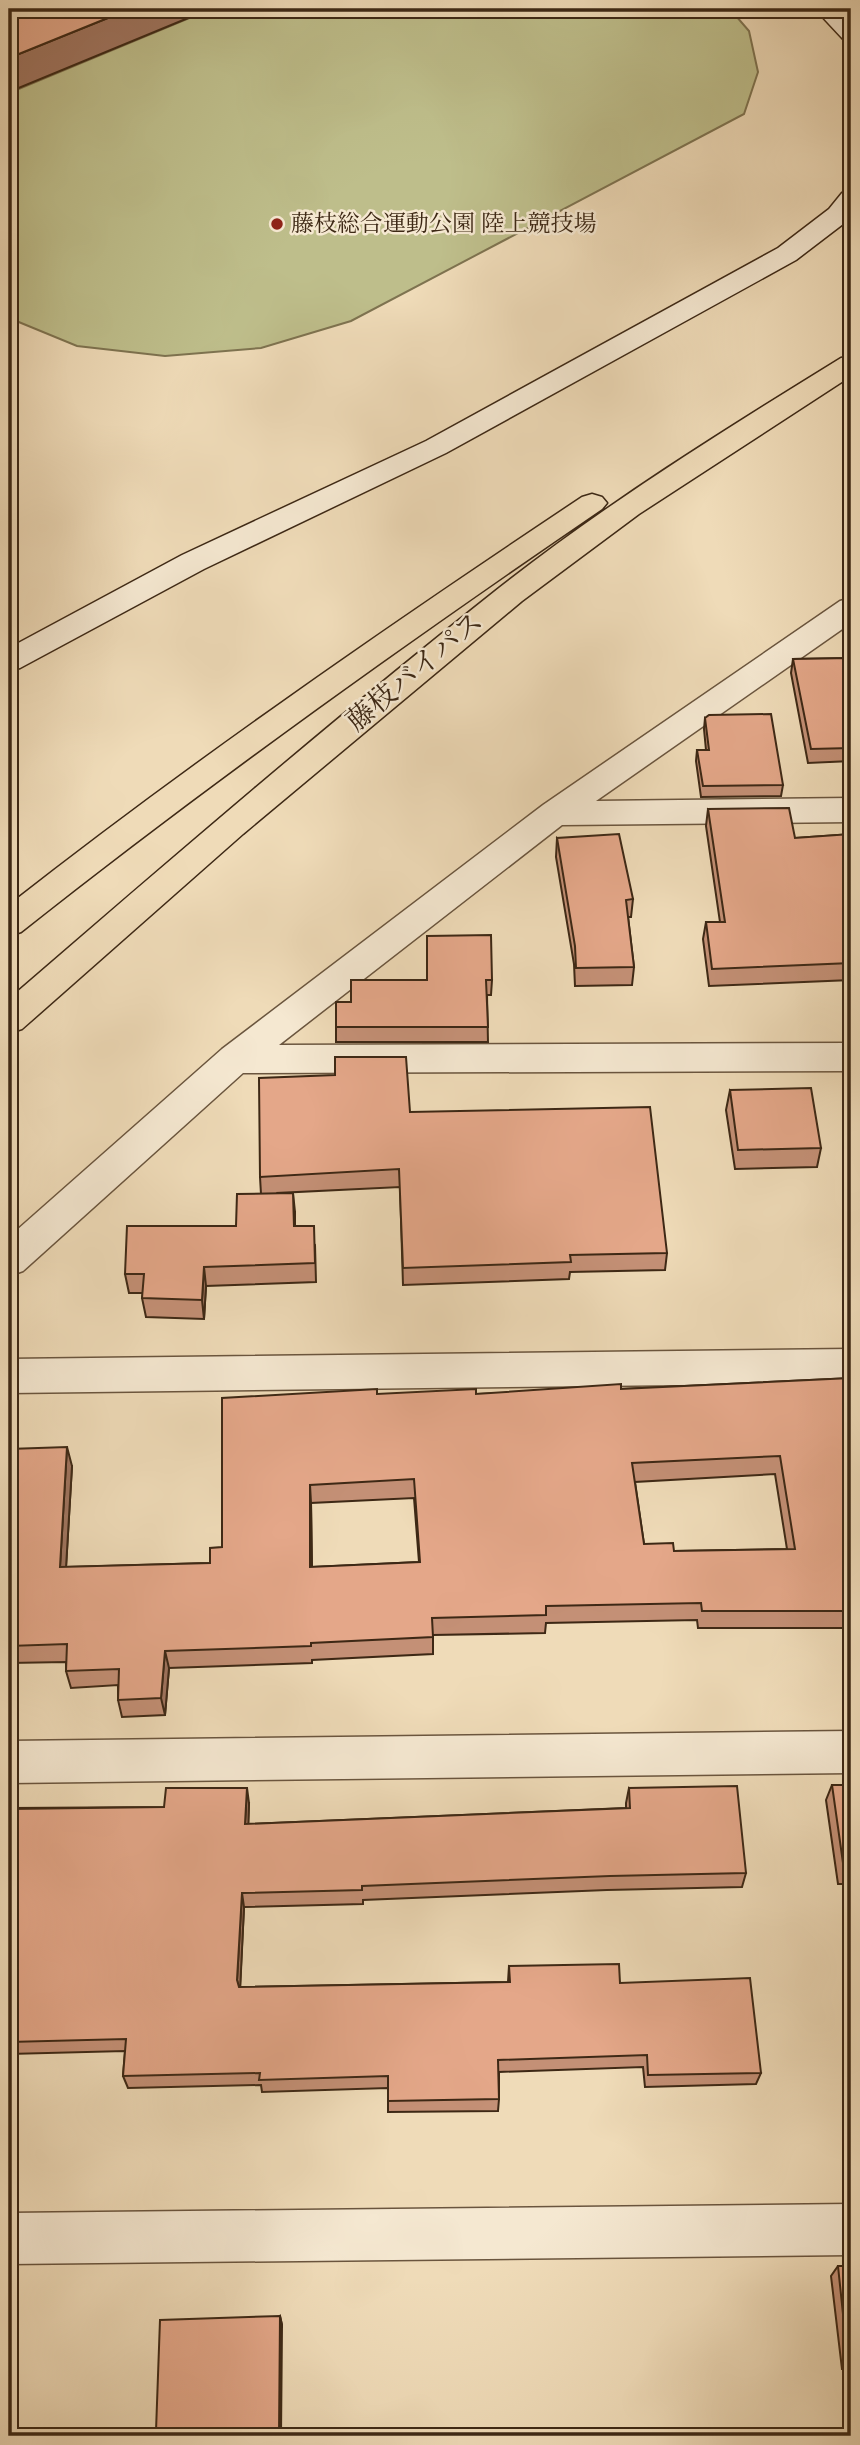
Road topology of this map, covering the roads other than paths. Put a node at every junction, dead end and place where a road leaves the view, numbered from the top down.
1 (827, 9) edge
2 (851, 34) edge
3 (851, 198) edge
4 (851, 343) edge
5 (851, 364) edge
6 (851, 607) edge
7 (9, 661) edge
8 (851, 810) edge
9 (555, 813) junction
10 (9, 923) edge
11 (9, 1019) edge
12 (851, 1057) edge
13 (235, 1059) junction
14 (9, 1260) edge
15 (851, 1366) edge
16 (9, 1376) edge
17 (851, 1752) edge
18 (9, 1762) edge
19 (851, 2229) edge
20 (9, 2239) edge

1 - 2 street
3 - 7 street
4 - 10 highway, 藤枝バイパス
5 - 11 highway, 藤枝バイパス
6 - 9 street
8 - 9 street
9 - 13 street
12 - 13 street
13 - 14 street
15 - 16 street
17 - 18 street
19 - 20 street

